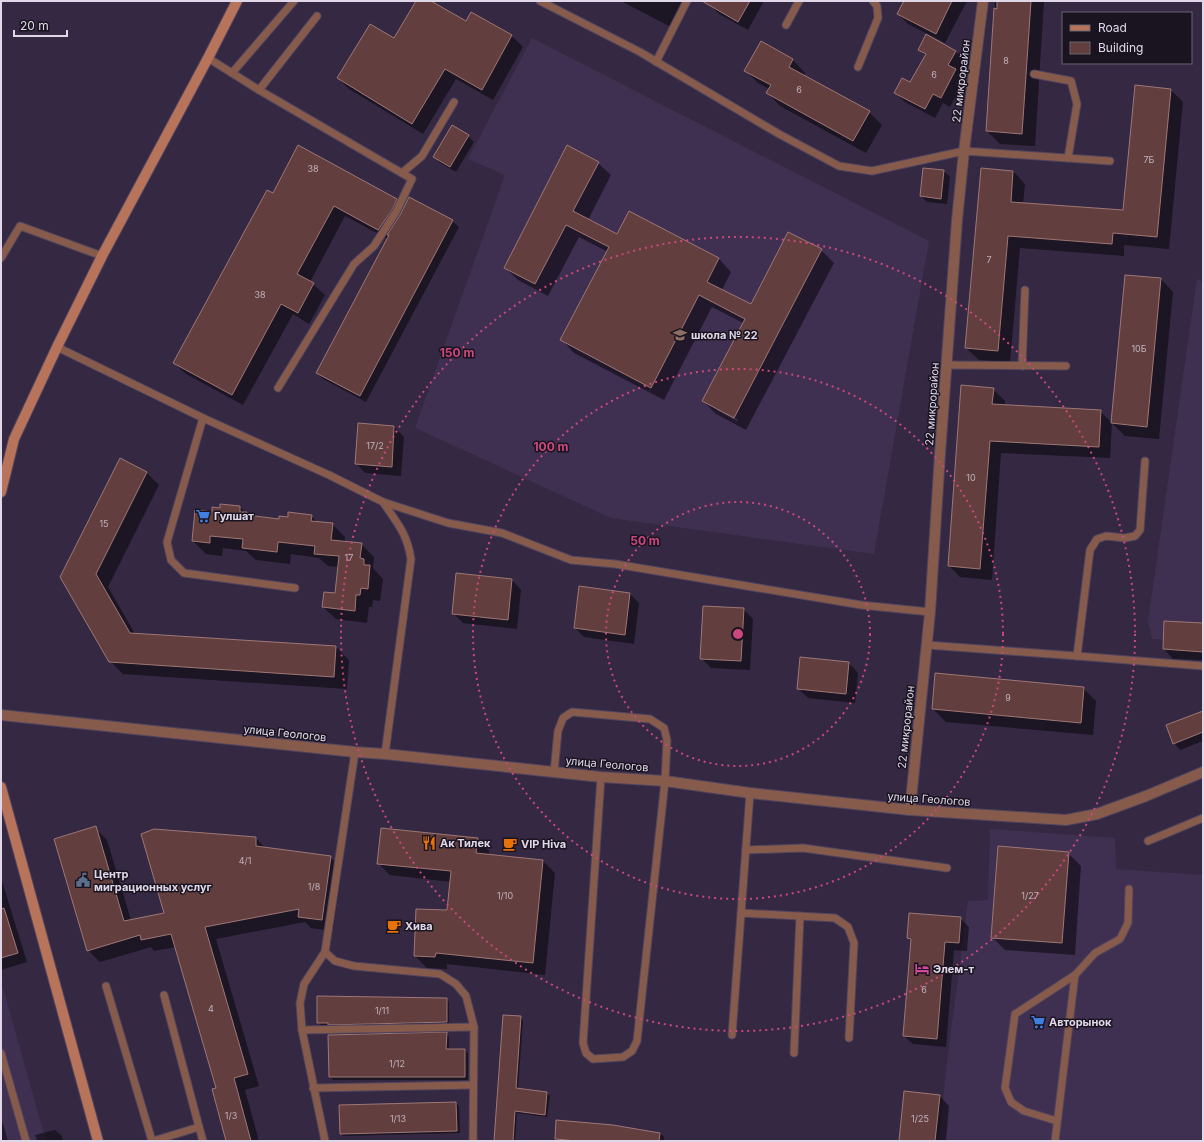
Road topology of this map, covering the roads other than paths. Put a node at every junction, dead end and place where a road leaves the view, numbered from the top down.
1 (237, 1) edge
2 (294, 1) edge
3 (540, 1) edge
4 (687, 1) edge
5 (799, 1) edge
6 (873, 1) edge
7 (983, 1) edge
8 (317, 16) dead end
9 (786, 25) dead end
10 (208, 58) junction
11 (656, 62) junction
12 (858, 67) dead end
13 (232, 73) junction
14 (1034, 74) dead end
15 (259, 90) junction
16 (454, 102) dead end
17 (964, 151) junction
18 (1068, 158) junction
19 (1110, 161) dead end
20 (402, 173) junction
21 (102, 256) junction
22 (1, 258) edge
23 (1025, 290) dead end
24 (57, 347) junction
25 (946, 365) junction
26 (1022, 366) junction
27 (1066, 366) dead end
28 (278, 388) dead end
29 (203, 418) junction
30 (1145, 461) dead end
31 (1, 492) edge
32 (383, 502) junction
33 (295, 588) dead end
34 (930, 612) junction
35 (927, 646) junction
36 (1077, 656) junction
37 (1203, 666) edge
38 (1, 715) edge
39 (355, 752) junction
40 (385, 754) junction
41 (554, 772) junction
42 (1203, 772) edge
43 (601, 777) junction
44 (665, 781) junction
45 (1, 787) edge
46 (750, 793) junction
47 (910, 810) junction
48 (1203, 818) edge
49 (1148, 841) dead end
50 (746, 850) junction
51 (947, 868) dead end
52 (1129, 889) dead end
53 (741, 913) junction
54 (800, 916) junction
55 (325, 952) junction
56 (1075, 975) junction
57 (106, 986) dead end
58 (164, 995) dead end
59 (474, 1027) junction
60 (302, 1030) junction
61 (732, 1035) dead end
62 (849, 1038) dead end
63 (1, 1053) edge
64 (794, 1053) dead end
65 (473, 1085) junction
66 (313, 1088) junction
67 (1057, 1121) junction
68 (199, 1127) junction
69 (26, 1141) edge
70 (98, 1141) edge
71 (153, 1141) edge
72 (203, 1141) edge
73 (325, 1141) edge
74 (472, 1141) edge
75 (1055, 1141) edge

1 - 10 main road
2 - 13 lane
3 - 11 lane
4 - 11 lane
5 - 9 lane
6 - 12 lane
7 - 17 street, 22 микрорайон
8 - 15 lane
10 - 13 lane
10 - 21 main road
11 - 17 lane
13 - 15 lane
14 - 18 lane
15 - 20 lane
16 - 20 lane
17 - 18 lane
17 - 25 street, 22 микрорайон
18 - 19 lane
20 - 28 lane
21 - 22 lane
21 - 24 main road
23 - 26 lane
24 - 29 lane
24 - 31 main road
25 - 26 lane
25 - 34 street, 22 микрорайон
26 - 27 lane
29 - 32 lane
29 - 33 lane
30 - 36 lane
32 - 34 lane
32 - 40 lane
34 - 35 street, 22 микрорайон
35 - 36 lane
35 - 47 street, 22 микрорайон
36 - 37 lane
38 - 39 street, улица Геологов
39 - 40 street, улица Геологов
39 - 55 lane
40 - 41 street, улица Геологов
41 - 43 street, улица Геологов
41 - 44 lane
42 - 47 street, улица Геологов
43 - 44 street, улица Геологов
43 - 44 lane
44 - 46 street, улица Геологов
45 - 70 main road
46 - 47 street, улица Геологов
46 - 50 lane
48 - 49 lane
50 - 51 lane
50 - 53 lane
52 - 56 lane
53 - 54 lane
53 - 61 lane
54 - 62 lane
54 - 64 lane
55 - 59 lane
55 - 60 lane
56 - 67 lane
56 - 67 lane
57 - 71 lane
58 - 68 lane
59 - 60 lane
59 - 65 lane
60 - 66 lane
63 - 69 lane
65 - 66 lane
65 - 74 lane
66 - 73 lane
67 - 75 lane
68 - 71 lane
68 - 72 lane

